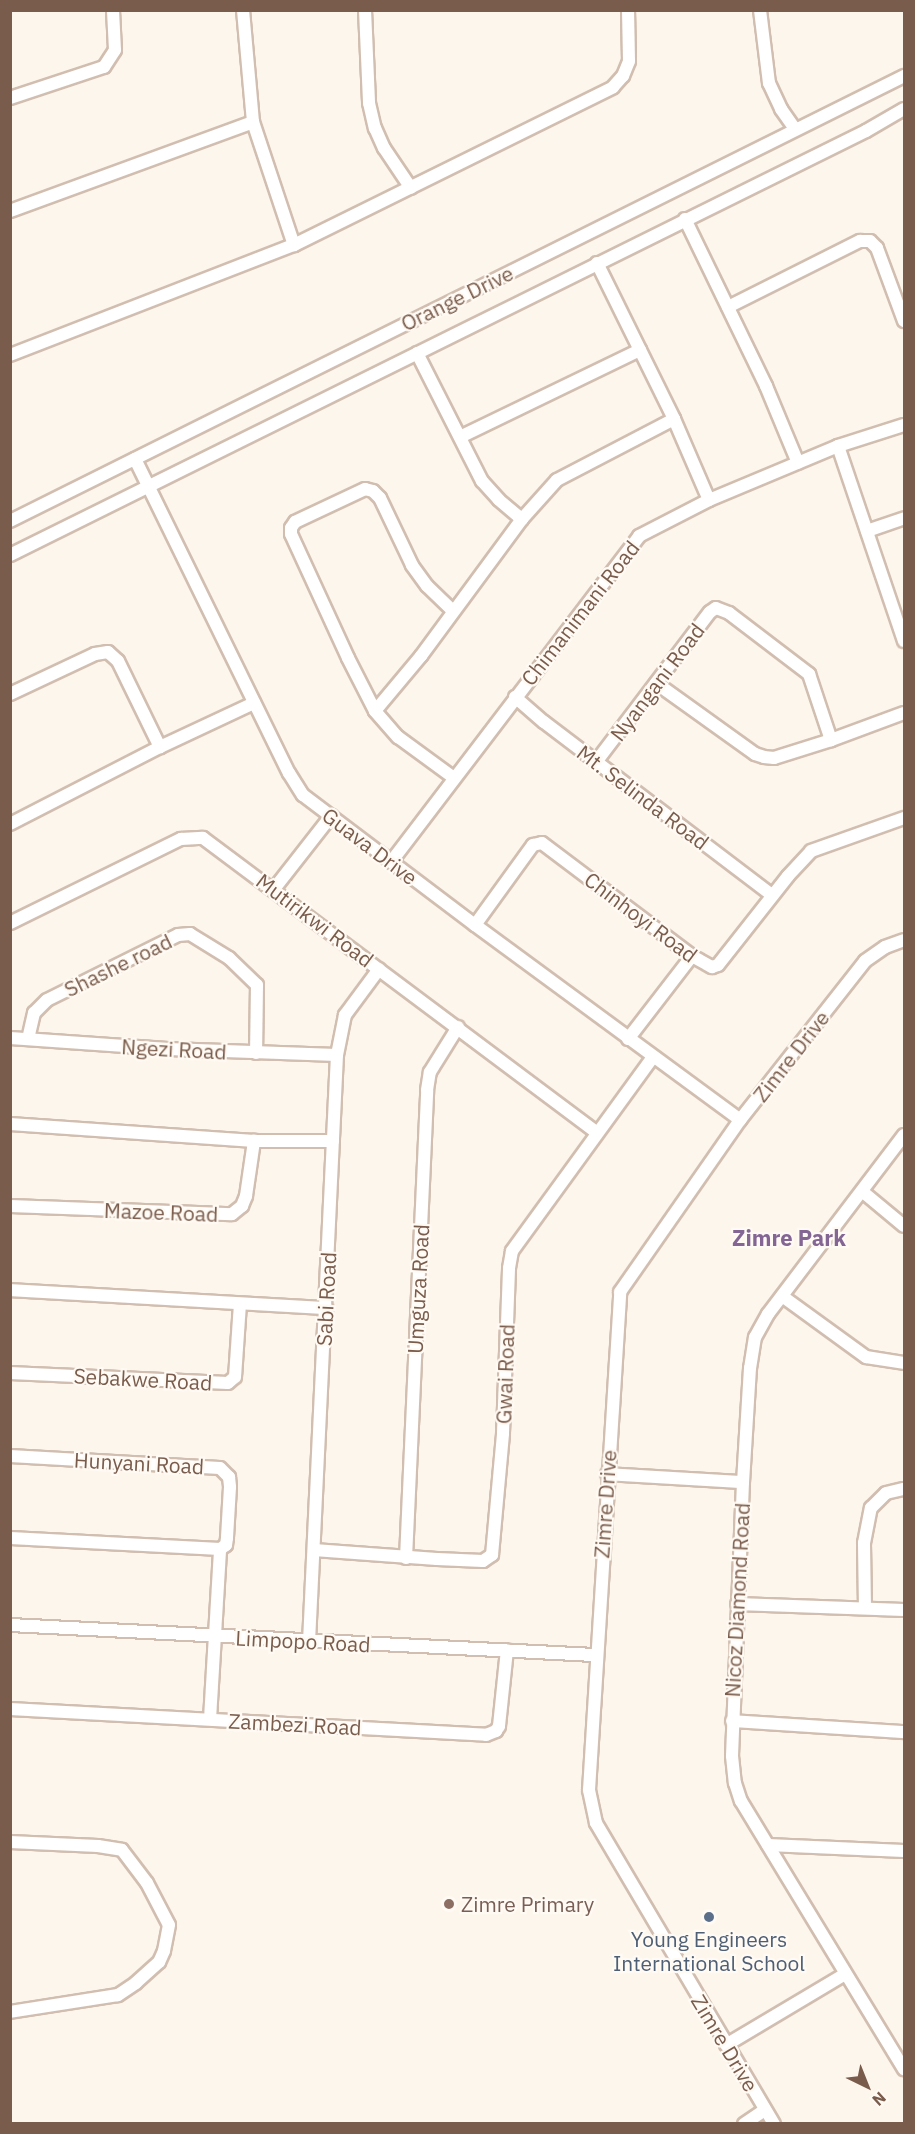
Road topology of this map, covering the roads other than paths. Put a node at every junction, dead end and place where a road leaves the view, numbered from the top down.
1 (113, 10) edge
2 (243, 10) edge
3 (365, 10) edge
4 (628, 10) edge
5 (760, 10) edge
6 (904, 78) edge
7 (10, 98) edge
8 (904, 109) edge
9 (253, 122) junction
10 (795, 129) junction
11 (411, 188) junction
12 (10, 211) edge
13 (685, 219) junction
14 (294, 244) junction
15 (597, 263) junction
16 (728, 307) junction
17 (904, 321) edge
18 (640, 350) junction
19 (417, 353) junction
20 (10, 355) edge
21 (674, 419) junction
22 (904, 425) edge
23 (460, 437) junction
24 (838, 446) junction
25 (135, 459) junction
26 (798, 463) junction
27 (148, 486) junction
28 (709, 500) junction
29 (904, 518) edge
30 (522, 519) junction
31 (10, 521) edge
32 (867, 531) junction
33 (10, 555) edge
34 (453, 611) junction
35 (900, 614) edge
36 (904, 641) edge
37 (656, 683) junction
38 (10, 694) edge
39 (515, 696) junction
40 (254, 703) junction
41 (375, 711) junction
42 (904, 713) edge
43 (831, 740) junction
44 (160, 747) junction
45 (596, 762) junction
46 (454, 778) junction
47 (331, 816) junction
48 (904, 818) edge
49 (10, 824) edge
50 (391, 862) junction
51 (274, 890) junction
52 (772, 895) junction
53 (10, 923) edge
54 (475, 925) junction
55 (904, 940) edge
56 (692, 956) junction
57 (379, 969) junction
58 (458, 1027) junction
59 (10, 1038) edge
60 (28, 1039) junction
61 (628, 1040) junction
62 (255, 1053) junction
63 (337, 1055) junction
64 (653, 1058) junction
65 (740, 1120) junction
66 (10, 1124) edge
67 (596, 1132) junction
68 (904, 1135) edge
69 (254, 1140) junction
70 (333, 1141) junction
71 (863, 1192) junction
72 (10, 1206) edge
73 (904, 1226) edge
74 (10, 1290) edge
75 (782, 1296) junction
76 (240, 1304) junction
77 (326, 1308) junction
78 (904, 1363) edge
79 (10, 1373) edge
80 (10, 1456) edge
81 (607, 1474) junction
82 (743, 1482) junction
83 (904, 1489) edge
84 (10, 1538) edge
85 (220, 1549) junction
86 (314, 1550) junction
87 (406, 1558) junction
88 (737, 1604) junction
89 (865, 1608) junction
90 (904, 1610) edge
91 (10, 1625) edge
92 (215, 1636) junction
93 (309, 1642) junction
94 (507, 1650) junction
95 (595, 1655) junction
96 (10, 1709) edge
97 (210, 1719) junction
98 (732, 1720) junction
99 (904, 1732) edge
100 (10, 1842) edge
101 (768, 1845) junction
102 (904, 1851) edge
103 (845, 1974) junction
104 (10, 2012) edge
105 (726, 2045) junction
106 (904, 2069) edge
107 (765, 2110) junction
108 (744, 2124) edge
109 (774, 2124) edge

1 - 7 street
2 - 9 street
3 - 11 street
4 - 11 street
5 - 10 street
6 - 10 street, Orange Drive
8 - 13 street
9 - 12 street
9 - 14 street
10 - 25 street, Orange Drive
11 - 14 street
13 - 15 street
13 - 16 street
14 - 20 street
15 - 18 street
15 - 19 street
16 - 17 street
16 - 26 street
18 - 21 street
18 - 23 street
19 - 23 street
19 - 27 street
21 - 28 street
21 - 30 street
22 - 24 street, Chimanimani Road
23 - 30 street
24 - 26 street, Chimanimani Road
24 - 32 street
25 - 27 street, Guava Drive
25 - 31 street, Orange Drive
26 - 28 street, Chimanimani Road
27 - 33 street
27 - 40 street, Guava Drive
28 - 39 street, Chimanimani Road
29 - 32 street
30 - 34 street
32 - 35 street
34 - 41 street
34 - 41 street
35 - 36 street
37 - 43 street
37 - 43 street, Nyangani Road
37 - 45 street, Nyangani Road
38 - 44 street
39 - 45 street, Mt. Selinda Road
39 - 46 street, Chimanimani Road
40 - 44 street
40 - 47 street, Guava Drive
41 - 46 street
42 - 43 street
44 - 49 street
45 - 52 street, Mt. Selinda Road
46 - 50 street, Chimanimani Road
47 - 50 street, Guava Drive
47 - 51 street
48 - 52 street, Chinhoyi Road
50 - 54 street, Guava Drive
51 - 53 street, Mutirikwi Road
51 - 57 street, Mutirikwi Road
52 - 56 street, Chinhoyi Road
54 - 56 street, Chinhoyi Road
54 - 61 street, Guava Drive
55 - 65 street, Zimre Drive
56 - 61 street
57 - 58 street, Mutirikwi Road
57 - 63 street, Sabi Road
58 - 67 street, Mutirikwi Road
58 - 87 street, Umguza Road
59 - 60 street, Ngezi Road
60 - 62 street, Ngezi Road
60 - 62 street, Shashe road
61 - 64 street, Guava Drive
62 - 63 street, Ngezi Road
63 - 70 street, Sabi Road
64 - 65 street, Guava Drive
64 - 67 street, Gwai Road
65 - 81 street, Zimre Drive
66 - 69 street
67 - 87 street, Gwai Road
68 - 71 street, Nicoz Diamond Road
69 - 70 street
69 - 72 street, Mazoe Road
70 - 77 street, Sabi Road
71 - 73 street
71 - 75 street, Nicoz Diamond Road
74 - 76 street
75 - 78 street
75 - 82 street, Nicoz Diamond Road
76 - 77 street
76 - 79 street, Sebakwe Road
77 - 86 street, Sabi Road
80 - 85 street, Hunyani Road
81 - 82 street
81 - 95 street, Zimre Drive
82 - 88 street, Nicoz Diamond Road
83 - 89 street
84 - 85 street
85 - 92 street
86 - 87 street, Gwai Road
86 - 93 street, Sabi Road
88 - 89 street
88 - 98 street, Nicoz Diamond Road
89 - 90 street
91 - 92 street, Limpopo Road
92 - 93 street, Limpopo Road
92 - 97 street
93 - 94 street, Limpopo Road
94 - 95 street, Limpopo Road
94 - 97 street, Zambezi Road
95 - 105 street, Zimre Drive
96 - 97 street, Zambezi Road
98 - 99 street
98 - 101 street, Nicoz Diamond Road
100 - 104 street
101 - 102 street
101 - 103 street, Nicoz Diamond Road
103 - 105 street
103 - 106 street, Nicoz Diamond Road
105 - 107 street, Zimre Drive
107 - 108 street
107 - 109 street, Zimre Drive

